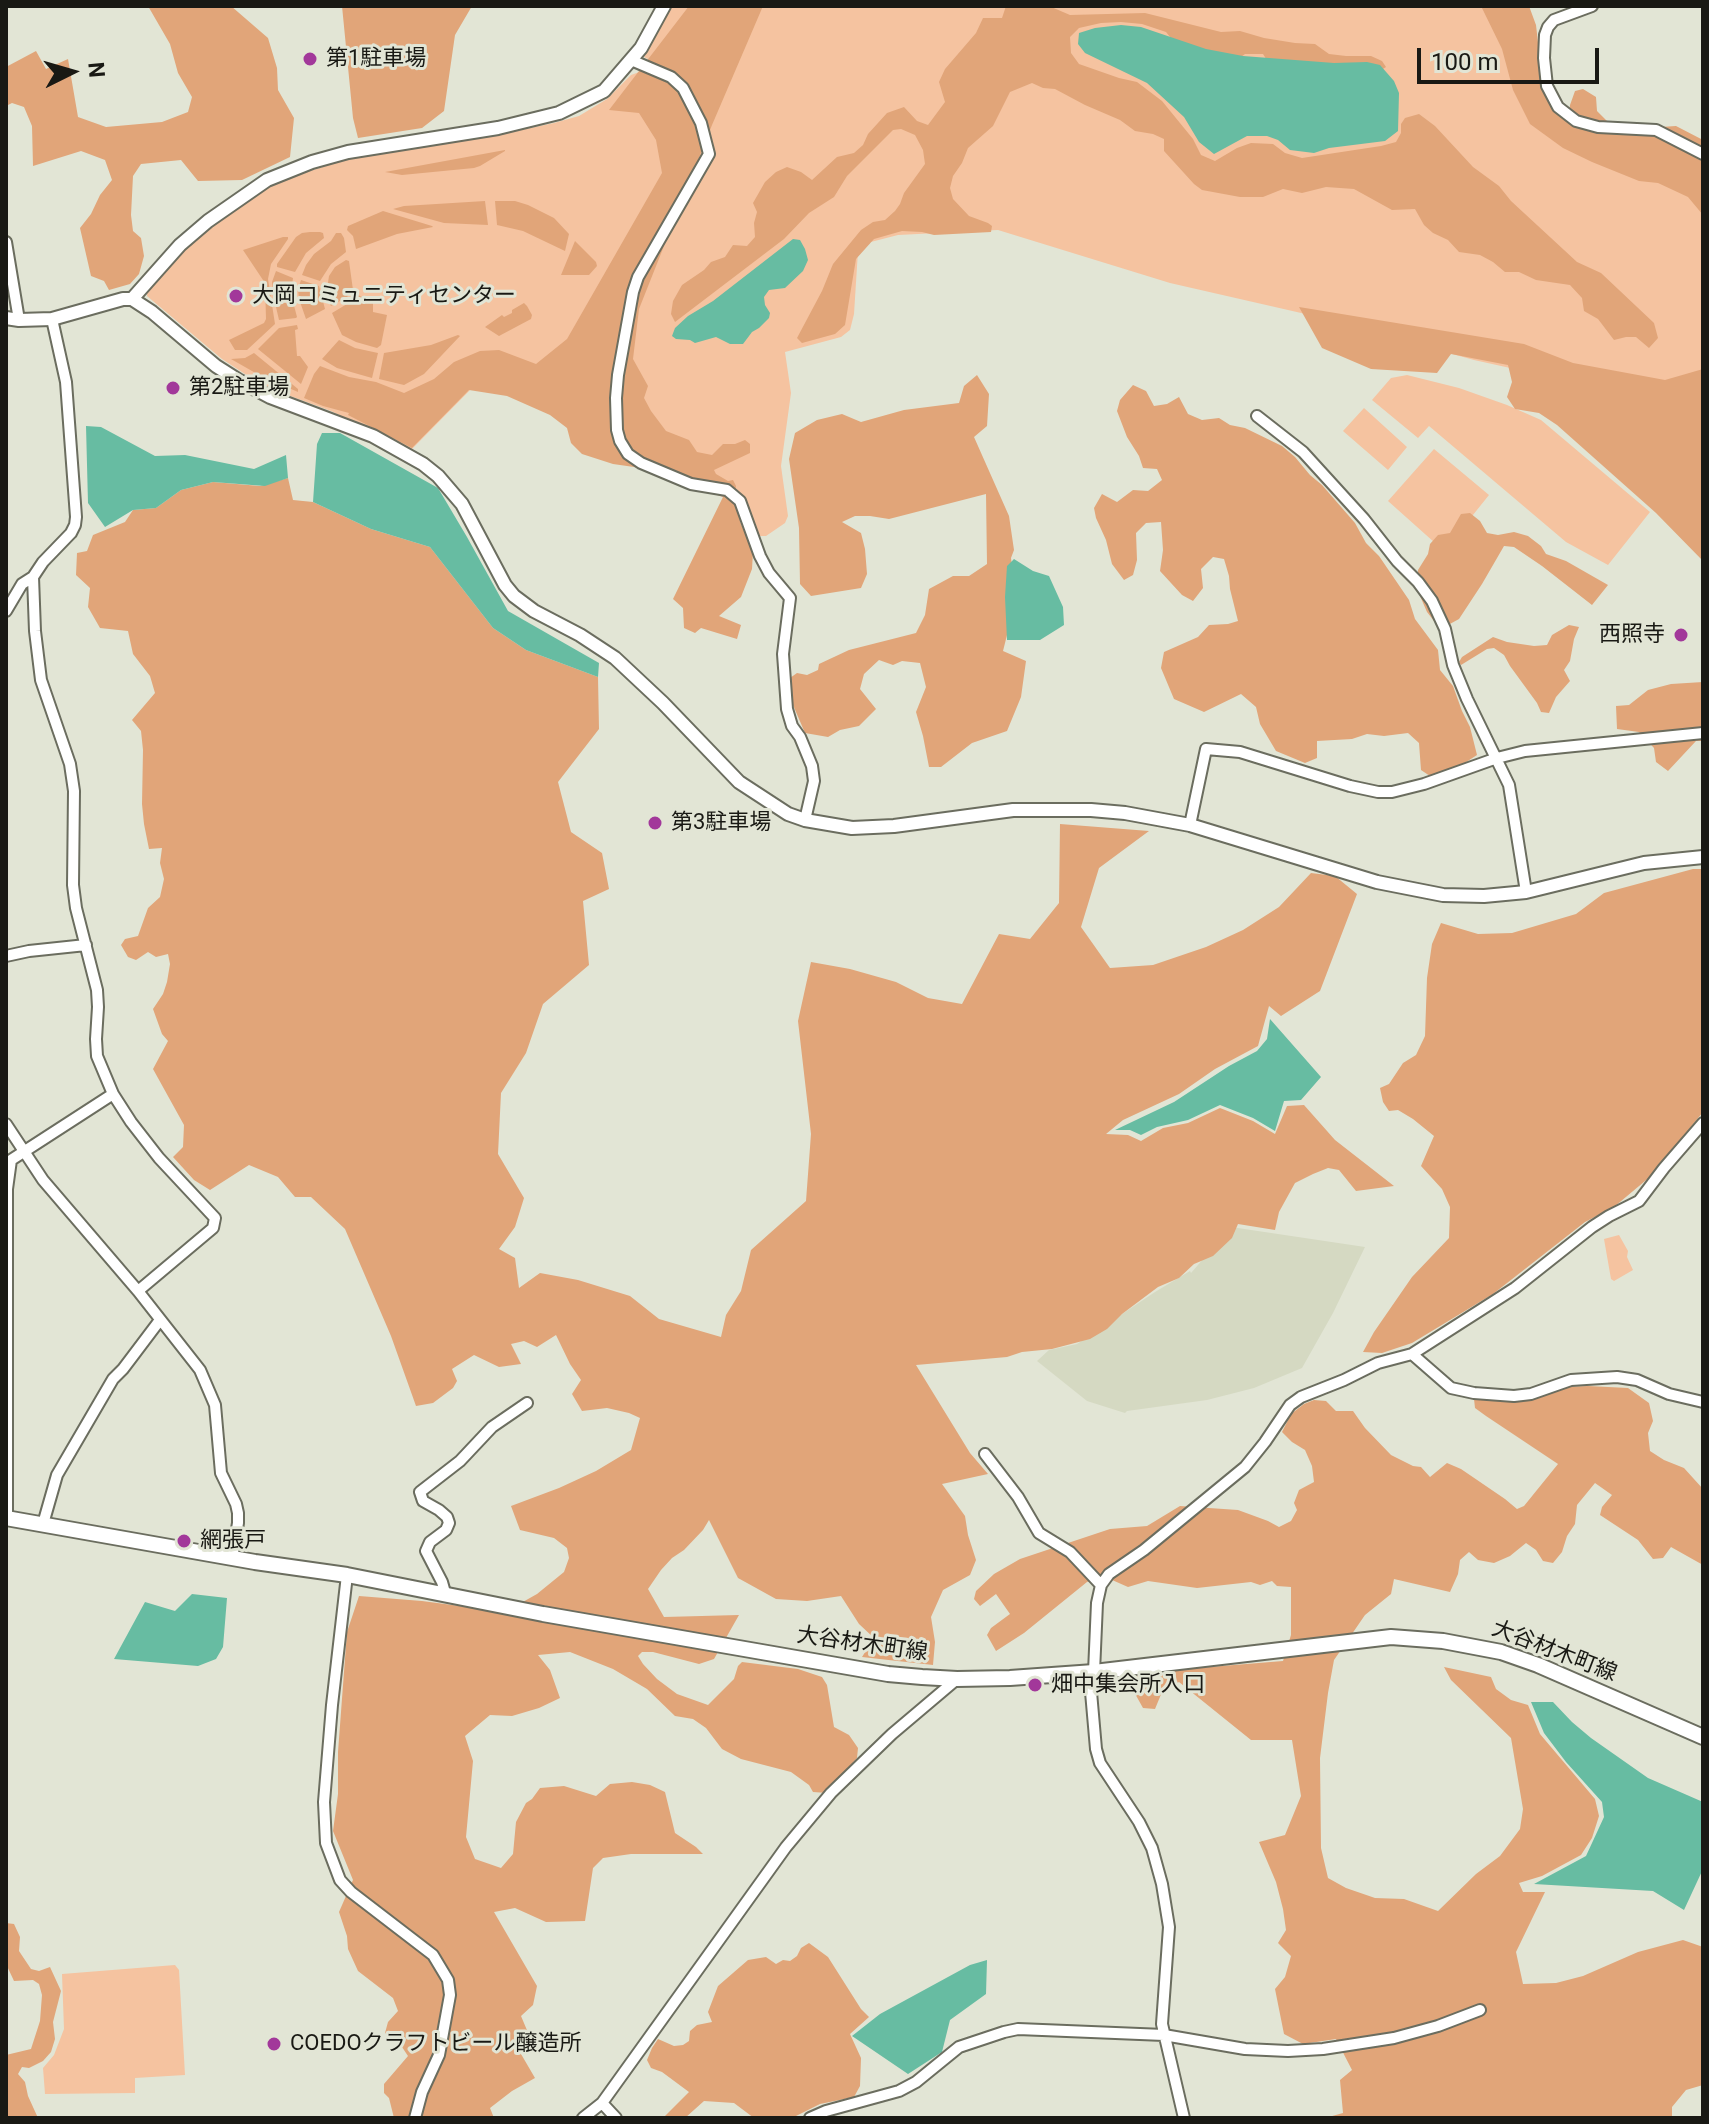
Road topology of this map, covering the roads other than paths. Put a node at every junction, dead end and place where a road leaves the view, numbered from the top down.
1 (664, 6) edge
2 (1592, 6) edge
3 (631, 60) junction
4 (1703, 154) edge
5 (6, 242) edge
6 (132, 299) junction
7 (13, 319) edge
8 (52, 319) junction
9 (1257, 416) dead end
10 (33, 577) junction
11 (6, 611) edge
12 (1703, 733) edge
13 (1497, 758) junction
14 (805, 820) junction
15 (1190, 825) junction
16 (1703, 857) edge
17 (1526, 892) junction
18 (86, 945) junction
19 (6, 956) edge
20 (113, 1094) junction
21 (1703, 1123) edge
22 (6, 1124) edge
23 (25, 1153) junction
24 (138, 1291) junction
25 (160, 1320) junction
26 (1412, 1354) junction
27 (1703, 1402) edge
28 (527, 1403) dead end
29 (985, 1454) dead end
30 (6, 1518) edge
31 (43, 1524) junction
32 (232, 1558) junction
33 (347, 1575) junction
34 (1101, 1585) junction
35 (446, 1596) junction
36 (1094, 1672) junction
37 (957, 1679) junction
38 (1703, 1737) edge
39 (1480, 2010) dead end
40 (1164, 2035) junction
41 (602, 2103) junction
42 (415, 2118) edge
43 (583, 2118) edge
44 (616, 2118) edge
45 (810, 2118) edge
46 (1184, 2118) edge

1 - 3 street
2 - 4 street
3 - 6 street
3 - 14 street
5 - 7 street
6 - 8 street
6 - 14 street
7 - 8 street
8 - 10 street
9 - 13 street
10 - 11 street
10 - 18 street
12 - 13 street
13 - 15 street
13 - 17 street
14 - 15 street
15 - 17 street
16 - 17 street
18 - 19 street
18 - 20 street
20 - 23 street
20 - 24 street
21 - 26 street
22 - 23 street
23 - 24 street
23 - 30 street
24 - 25 street
25 - 31 street
25 - 32 street
26 - 27 street
26 - 34 street
28 - 35 street
29 - 34 street
30 - 31 main road, 大谷材木町線
31 - 32 main road, 大谷材木町線
32 - 33 main road, 大谷材木町線
33 - 35 main road, 大谷材木町線
33 - 42 street
34 - 36 street
35 - 37 main road, 大谷材木町線
36 - 37 main road, 大谷材木町線
36 - 38 main road, 大谷材木町線
36 - 40 street
37 - 41 street
39 - 40 street
40 - 45 street
40 - 46 street
41 - 43 street
41 - 44 street

